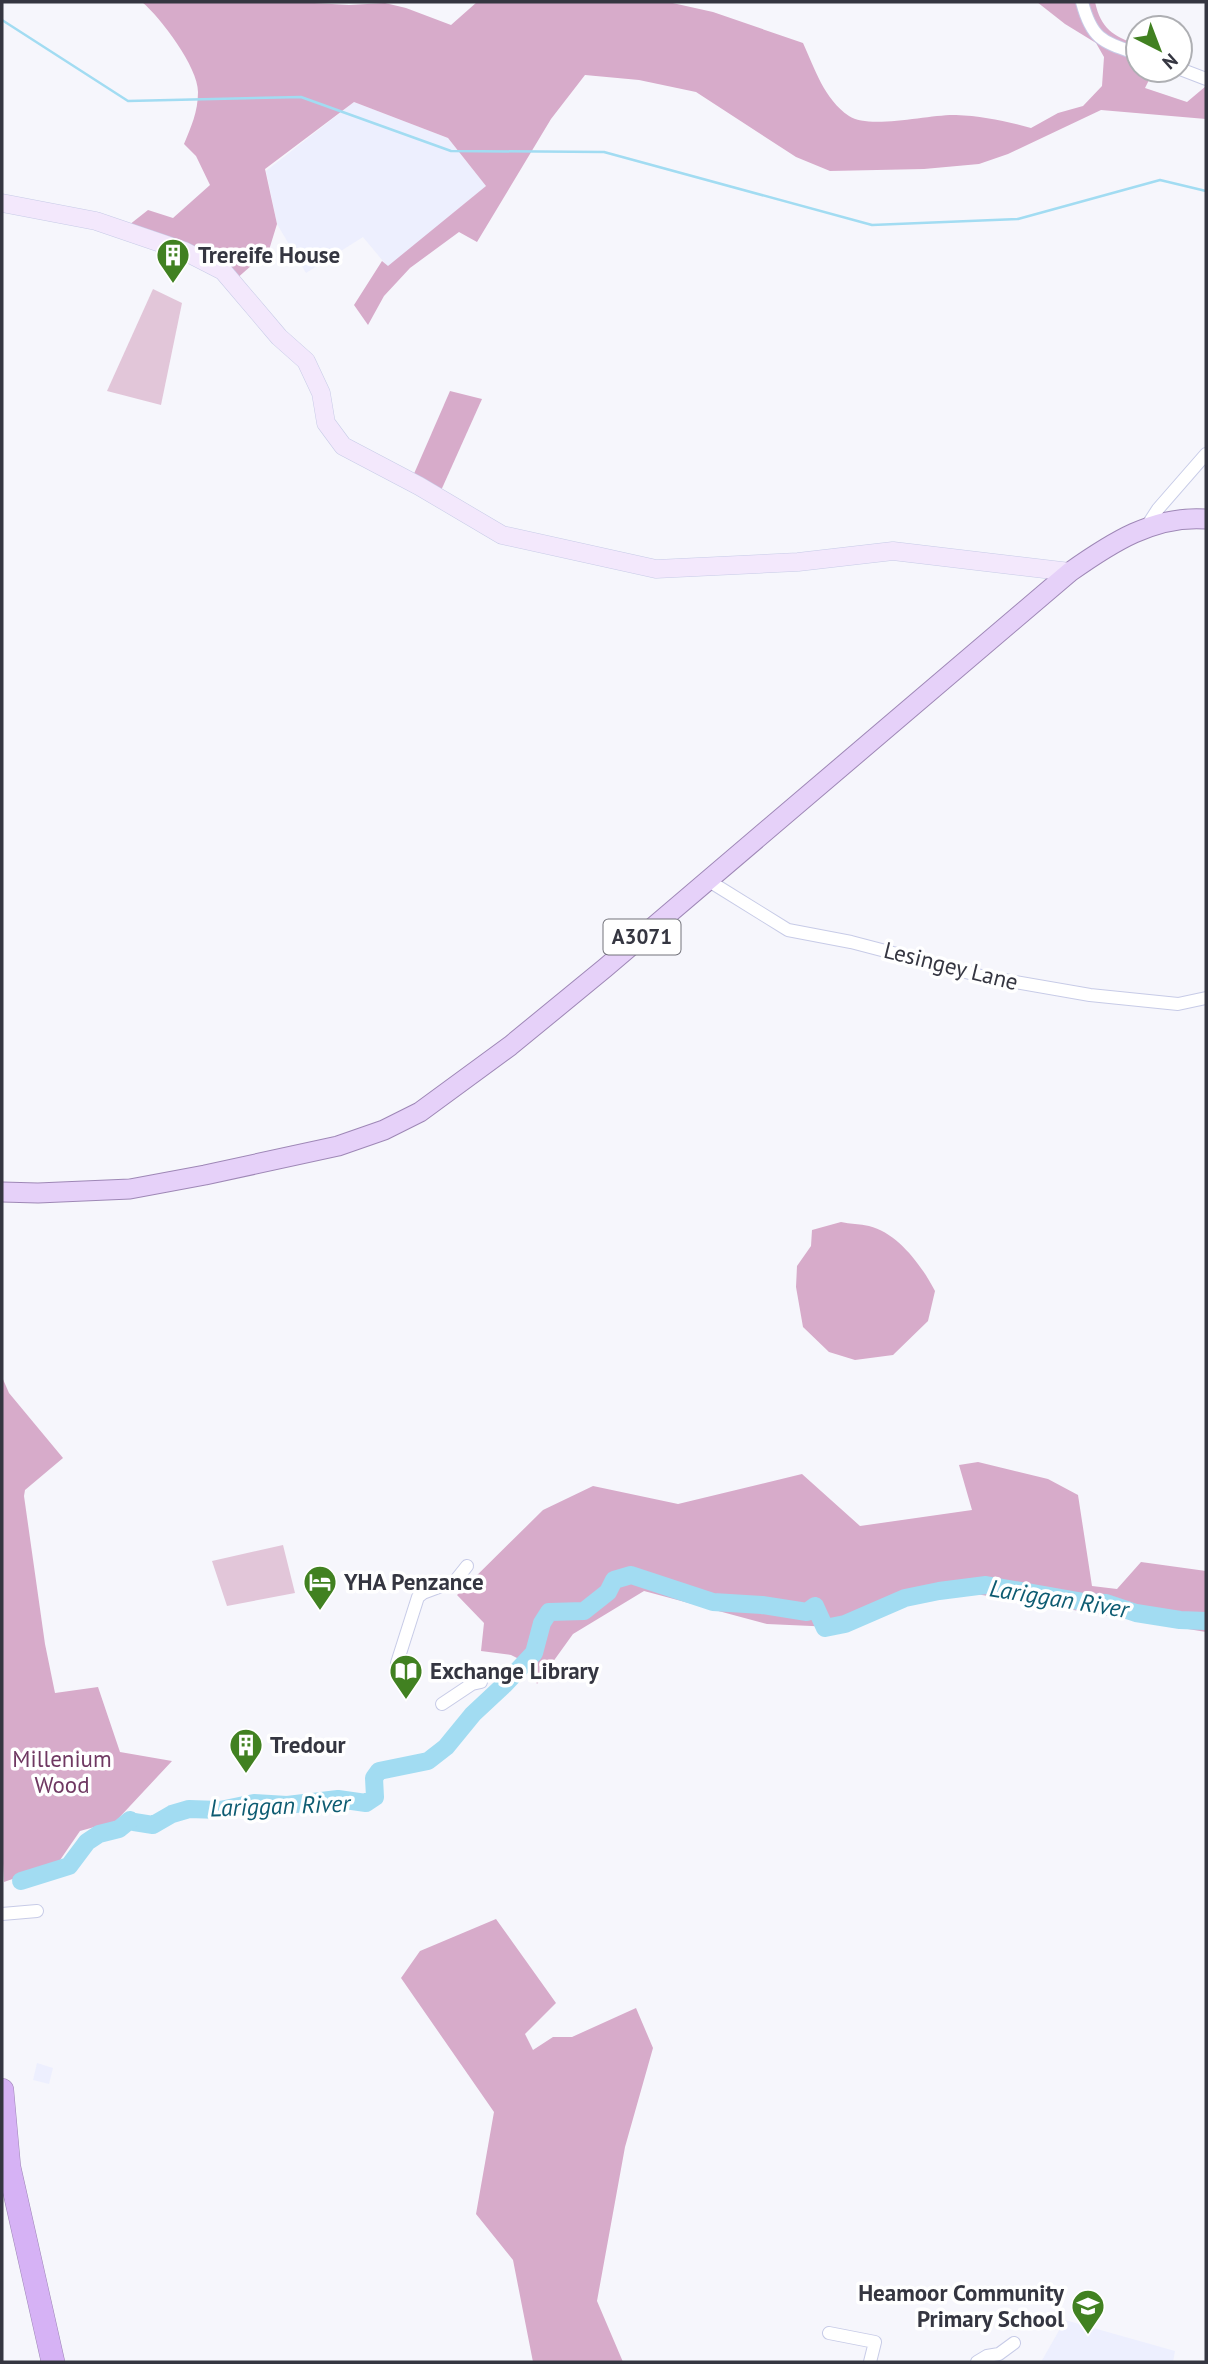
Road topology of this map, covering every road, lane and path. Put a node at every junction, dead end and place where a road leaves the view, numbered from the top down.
1 (1082, 2) edge
2 (1124, 49) edge
3 (2, 203) edge
4 (1206, 454) edge
5 (1206, 519) edge
6 (1147, 526) junction
7 (1070, 572) junction
8 (709, 881) junction
9 (1206, 998) edge
10 (2, 1192) edge
11 (467, 1566) dead end
12 (397, 1663) dead end
13 (481, 1682) dead end
14 (442, 1704) dead end
15 (37, 1911) dead end
16 (2, 1914) edge
17 (2, 2090) edge
18 (829, 2333) dead end
19 (1014, 2343) dead end
20 (53, 2362) edge
21 (870, 2362) edge
22 (977, 2362) edge

1 - 2 street
3 - 7 main road
4 - 6 street
5 - 6 main road, A3071
6 - 7 main road, A3071
7 - 8 main road, A3071
8 - 9 street, Lesingey Lane
8 - 10 main road, A3071
11 - 12 street
13 - 14 street
15 - 16 street
17 - 20 highway
18 - 21 street
19 - 22 street

